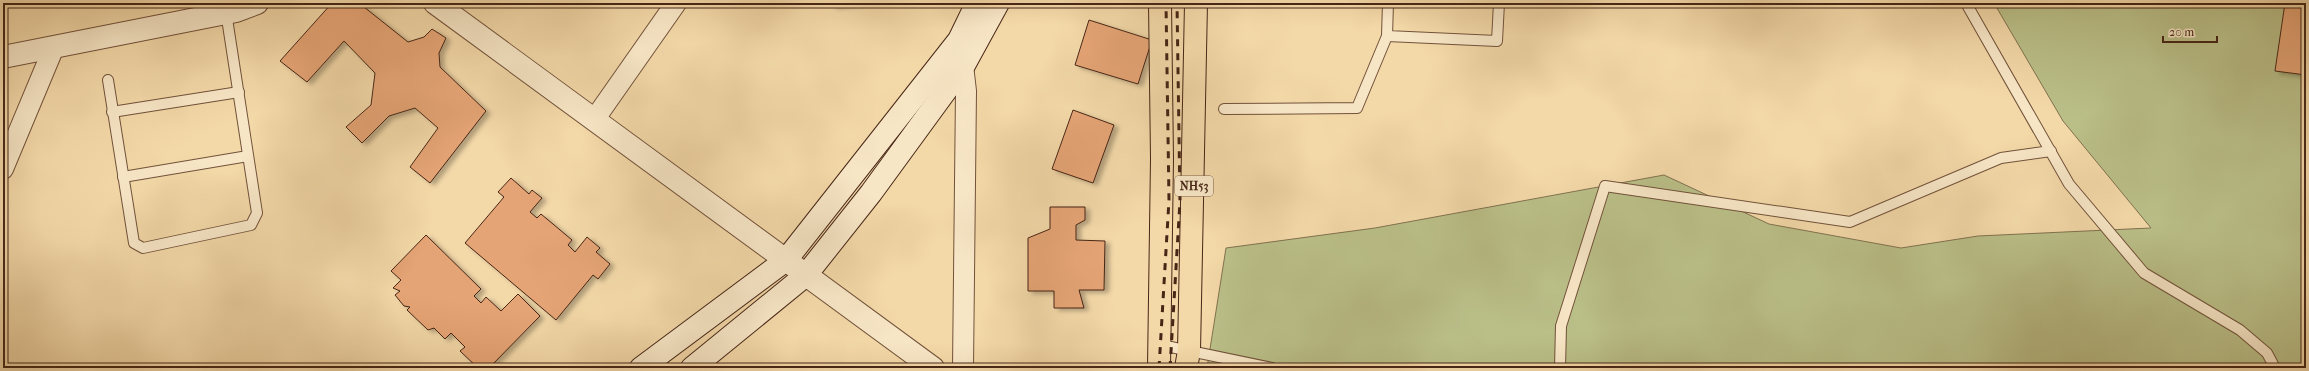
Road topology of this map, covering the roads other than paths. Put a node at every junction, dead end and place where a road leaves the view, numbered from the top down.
1 (257, 3) edge
2 (676, 3) edge
3 (977, 3) edge
4 (998, 3) edge
5 (1160, 3) edge
6 (1196, 3) edge
7 (1388, 3) edge
8 (1498, 3) edge
9 (1966, 3) edge
10 (443, 6) edge
11 (226, 12) junction
12 (1387, 36) junction
13 (960, 40) junction
14 (54, 47) junction
15 (3, 57) edge
16 (963, 67) junction
17 (108, 80) dead end
18 (239, 92) junction
19 (1224, 109) dead end
20 (112, 112) junction
21 (594, 120) junction
22 (2051, 151) junction
23 (248, 156) junction
24 (3, 169) edge
25 (123, 177) junction
26 (786, 260) junction
27 (806, 275) junction
28 (1161, 346) junction
29 (1188, 359) edge
30 (641, 368) edge
31 (692, 368) edge
32 (933, 368) edge
33 (963, 368) edge
34 (1159, 368) edge
35 (1272, 368) edge
36 (1560, 368) edge
37 (2275, 368) edge

1 - 11 main road
2 - 21 street
3 - 13 main road
4 - 16 main road
5 - 28 highway, NH53
6 - 29 highway, NH53
7 - 12 lane
8 - 12 lane
9 - 22 lane
10 - 21 main road
11 - 14 main road
11 - 18 lane
12 - 19 lane
13 - 16 street
13 - 26 main road
14 - 15 main road
14 - 24 street
16 - 27 main road
16 - 33 street
17 - 20 lane
18 - 20 lane
18 - 23 lane
20 - 25 lane
21 - 26 main road
22 - 36 lane
22 - 37 lane
23 - 25 lane
23 - 25 lane
26 - 27 main road
26 - 30 main road
27 - 31 main road
27 - 32 main road
28 - 29 lane
28 - 34 highway, NH53
29 - 35 lane

